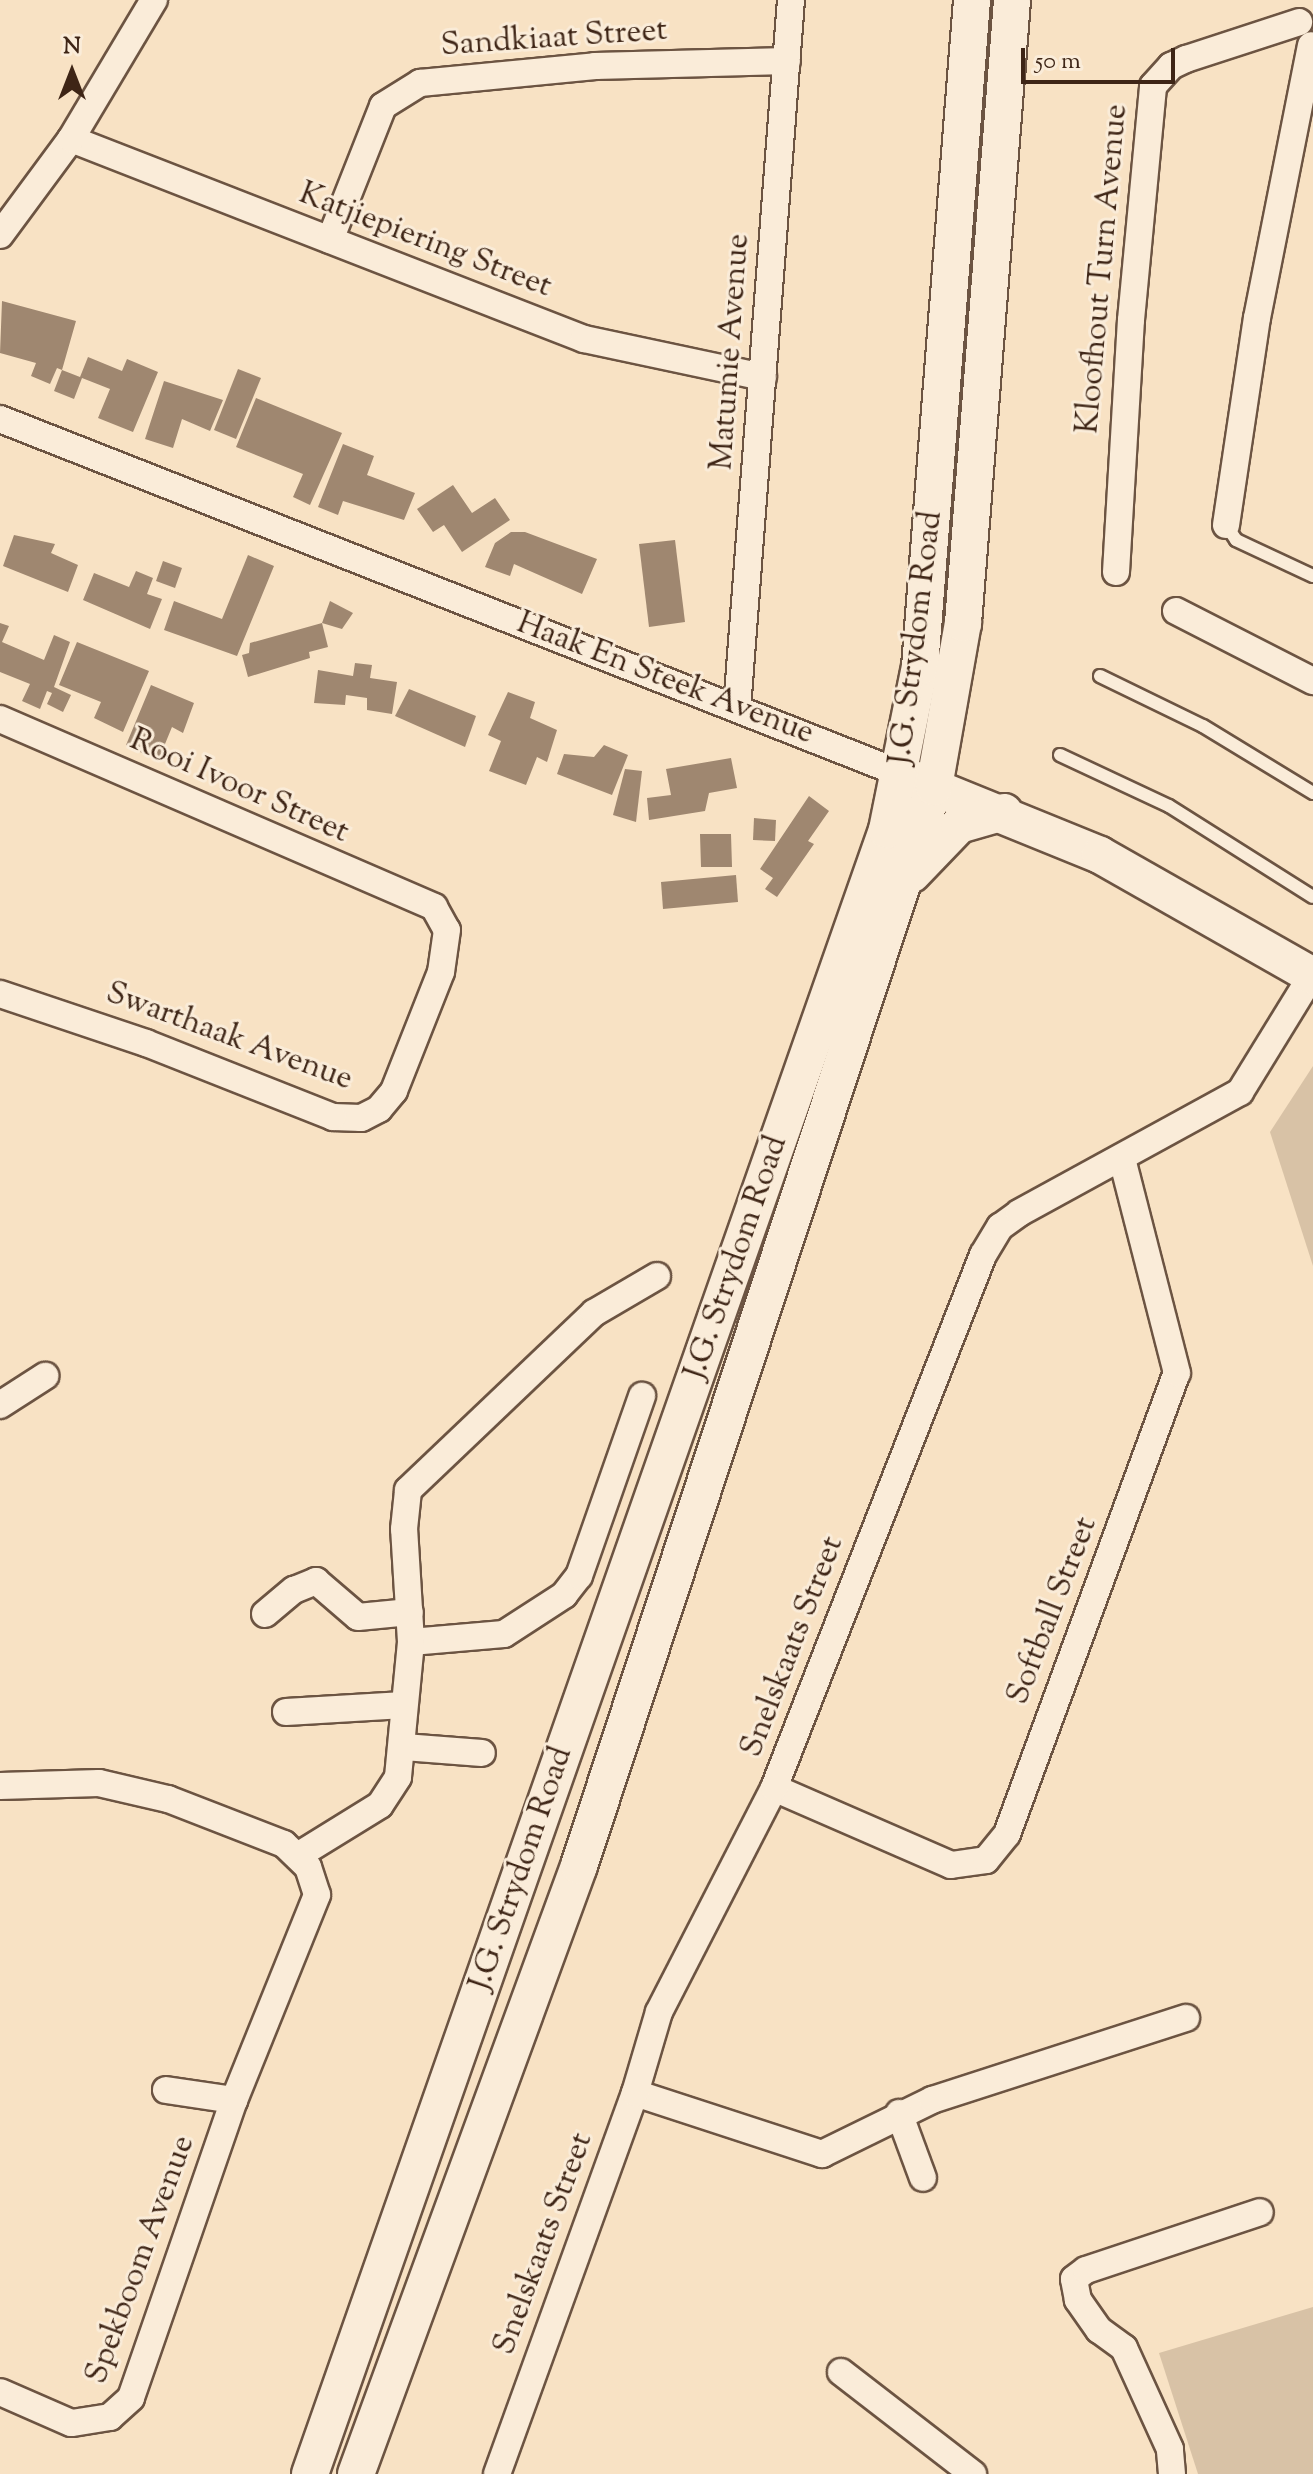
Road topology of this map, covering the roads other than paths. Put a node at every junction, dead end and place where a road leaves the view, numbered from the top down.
1 (154, 0) edge
2 (791, 0) edge
3 (972, 0) edge
4 (1012, 0) edge
5 (1298, 11) edge
6 (1312, 46) edge
7 (787, 61) junction
8 (1300, 85) junction
9 (1313, 131) edge
10 (71, 139) junction
11 (0, 235) edge
12 (330, 240) junction
13 (763, 377) junction
14 (0, 419) edge
15 (1226, 525) joint
16 (1116, 572) dead end
17 (1313, 576) edge
18 (1176, 611) dead end
19 (1100, 676) dead end
20 (1313, 681) edge
21 (737, 708) junction
22 (0, 719) edge
23 (1060, 755) dead end
24 (918, 781) junction
25 (1313, 793) edge
26 (1004, 812) junction
27 (903, 886) junction
28 (1313, 897) edge
29 (445, 923) joint
30 (1312, 975) edge
31 (0, 994) edge
32 (1122, 1159) junction
33 (657, 1276) dead end
34 (45, 1376) dead end
35 (642, 1396) dead end
36 (0, 1405) edge
37 (410, 1612) junction
38 (265, 1614) dead end
39 (411, 1642) junction
40 (404, 1705) junction
41 (286, 1712) dead end
42 (404, 1747) junction
43 (482, 1753) dead end
44 (0, 1786) edge
45 (774, 1788) junction
46 (299, 1855) junction
47 (1186, 2018) dead end
48 (166, 2090) dead end
49 (635, 2093) junction
50 (234, 2100) junction
51 (899, 2113) junction
52 (923, 2178) dead end
53 (1260, 2212) dead end
54 (841, 2372) dead end
55 (0, 2392) edge
56 (310, 2474) edge
57 (356, 2474) edge
58 (497, 2474) edge
59 (973, 2474) edge
60 (1172, 2474) edge

1 - 10 street
2 - 7 street, Matumie Avenue
3 - 24 street, J.G. Strydom Road
4 - 24 street, J.G. Strydom Road
5 - 6 street
5 - 16 street, Kloofhout Turn Avenue
6 - 8 street
7 - 12 street, Sandkiaat Street
7 - 13 street, Matumie Avenue
8 - 9 street
8 - 15 street
10 - 11 street
10 - 12 street, Katjiepiering Street
12 - 13 street, Katjiepiering Street
13 - 21 street, Matumie Avenue
14 - 21 street, Haak En Steek Avenue
15 - 17 lane
18 - 20 street
19 - 25 lane
21 - 24 street, Haak En Steek Avenue
22 - 29 street, Rooi Ivoor Street
23 - 28 lane
24 - 26 street, Haak En Steek Avenue
24 - 27 street, J.G. Strydom Road
24 - 56 street, J.G. Strydom Road
26 - 27 street
26 - 30 street, Haak En Steek Avenue
27 - 57 street, J.G. Strydom Road
29 - 31 street, Swarthaak Avenue
30 - 32 street, Snelskaats Street
32 - 45 street, Snelskaats Street
32 - 45 street, Softball Street
33 - 37 street
34 - 36 street
35 - 39 street
37 - 38 street
37 - 39 street
39 - 40 street
40 - 41 street
40 - 42 street
42 - 43 street
42 - 46 street
44 - 46 street
45 - 49 street, Snelskaats Street
46 - 50 street, Spekboom Avenue
47 - 51 street
48 - 50 street, Spekboom Avenue
49 - 51 street
49 - 58 street, Snelskaats Street
50 - 55 street, Spekboom Avenue
51 - 52 street
53 - 60 street
54 - 59 street

